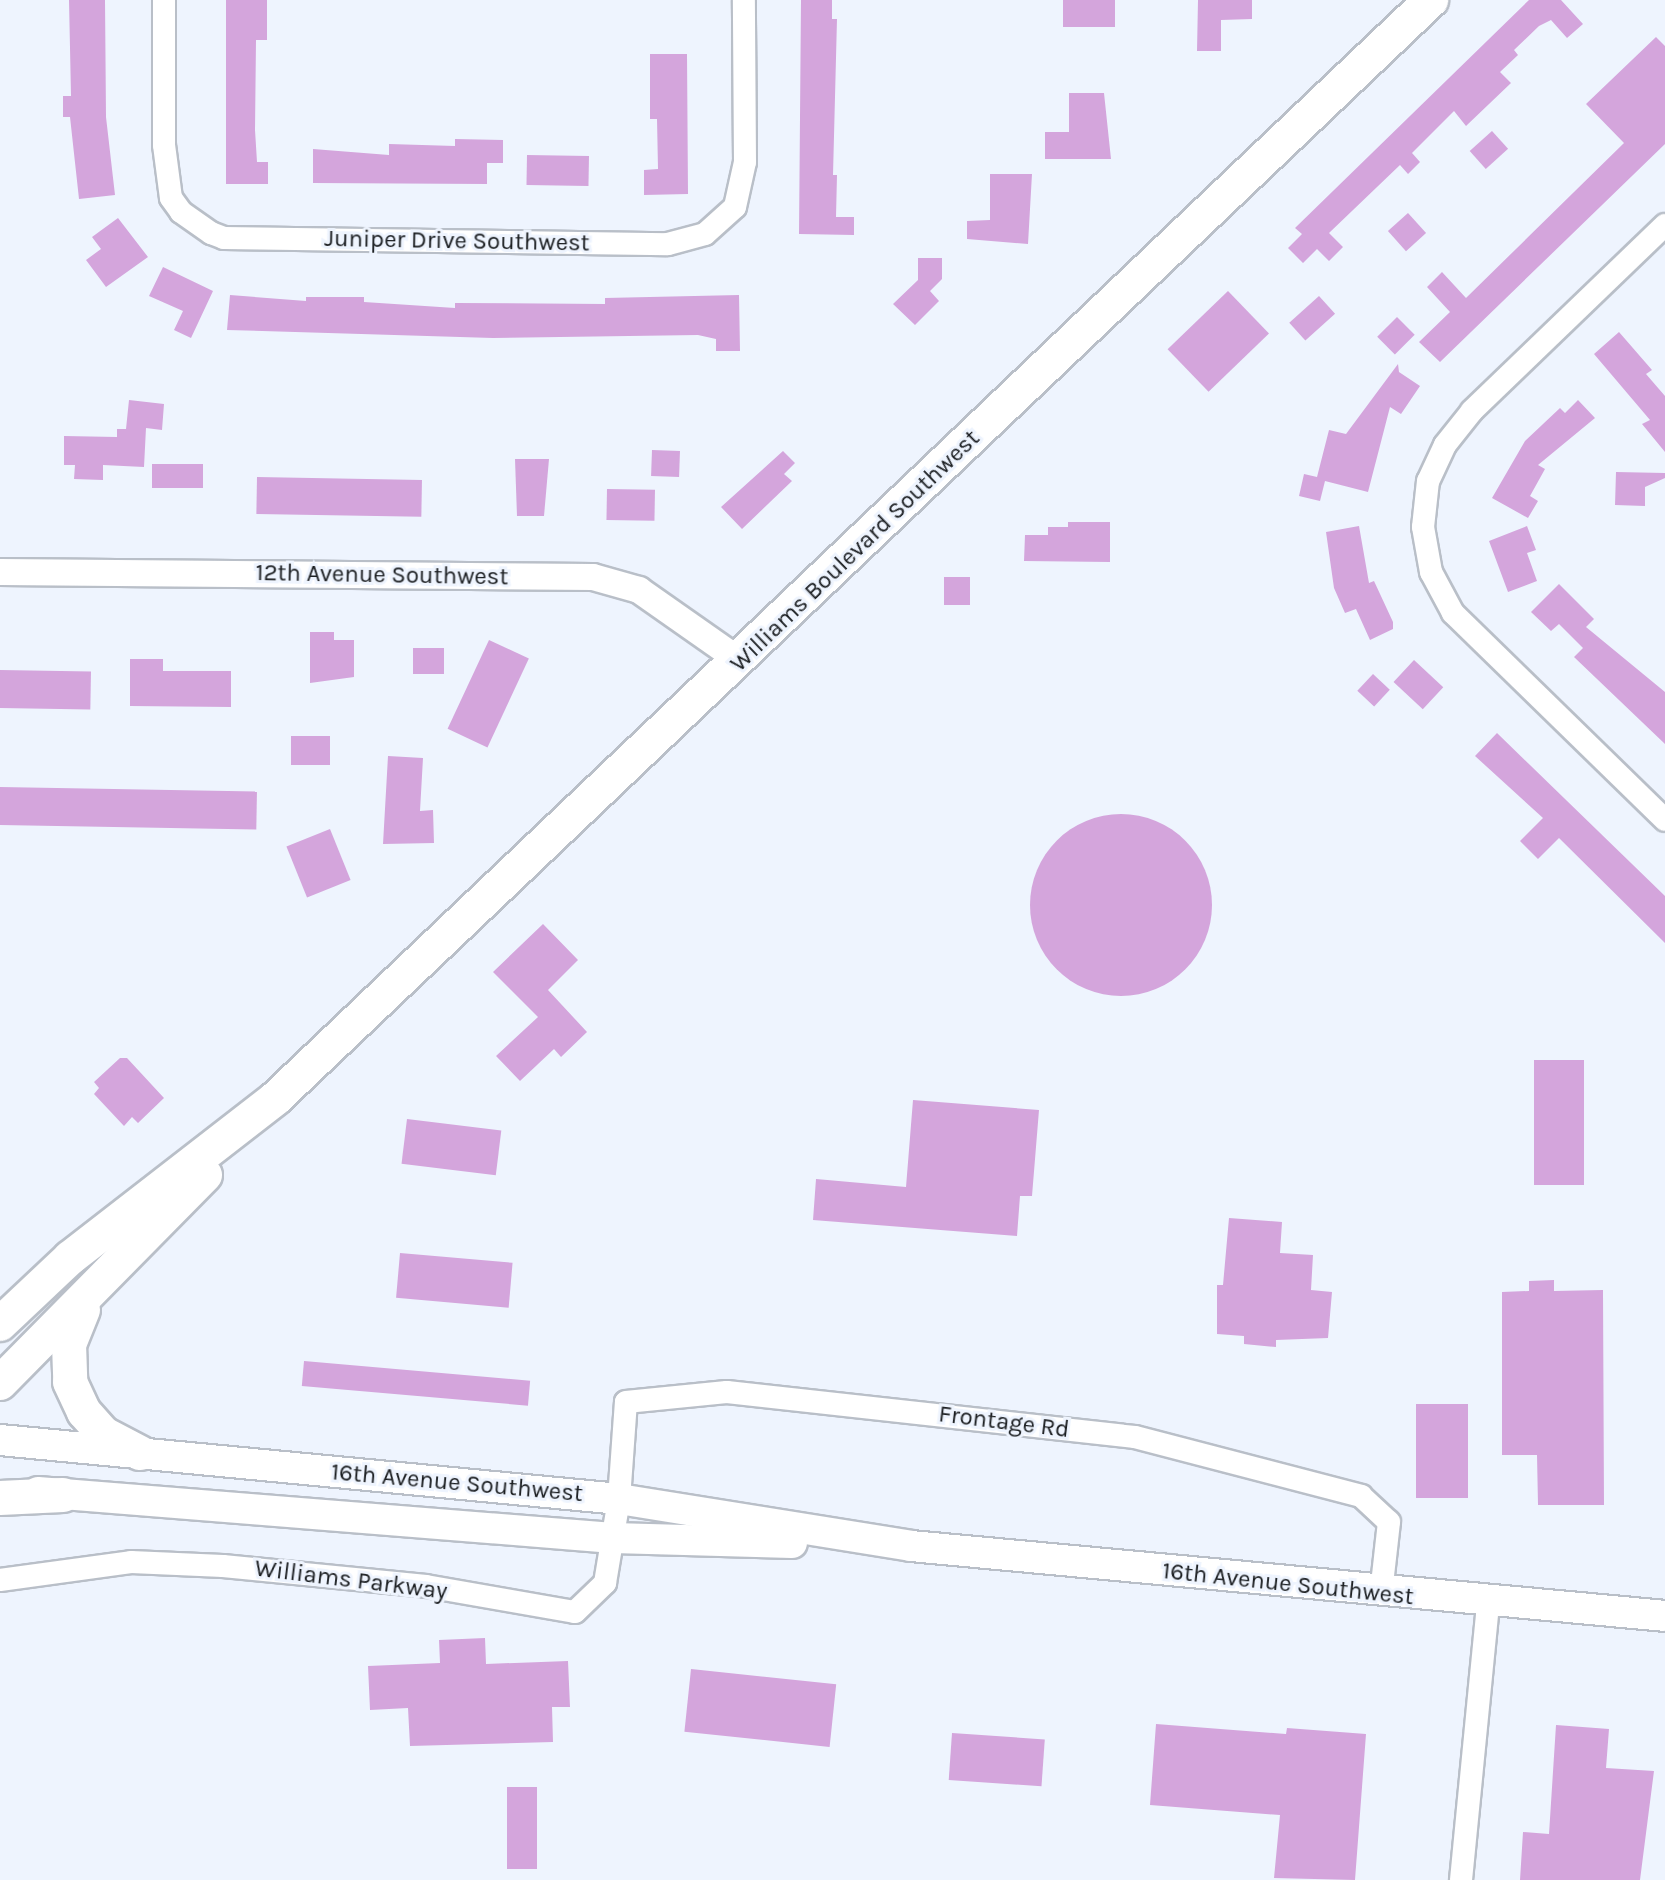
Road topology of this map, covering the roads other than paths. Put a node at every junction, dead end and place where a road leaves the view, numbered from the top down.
1 (164, 0) edge
2 (744, 0) edge
3 (1431, 0) edge
4 (1665, 225) edge
5 (0, 572) edge
6 (740, 661) junction
7 (1665, 820) edge
8 (276, 1098) junction
9 (70, 1258) junction
10 (88, 1298) junction
11 (0, 1308) edge
12 (0, 1324) edge
13 (0, 1383) edge
14 (0, 1440) edge
15 (140, 1453) junction
16 (0, 1488) edge
17 (63, 1495) junction
18 (0, 1498) edge
19 (619, 1499) junction
20 (613, 1538) junction
21 (911, 1546) junction
22 (0, 1580) edge
23 (1381, 1593) junction
24 (1488, 1604) junction
25 (1665, 1616) edge
26 (1461, 1880) edge

1 - 2 street, Juniper Drive Southwest
3 - 6 main road, Williams Boulevard Southwest
4 - 7 street
5 - 6 street, 12th Avenue Southwest
6 - 8 main road, Williams Boulevard Southwest
8 - 9 main road, Williams Boulevard Southwest
8 - 10 main road, Williams Boulevard Southwest
9 - 11 main road
9 - 12 main road, Williams Boulevard Southwest
10 - 13 main road, Williams Boulevard Southwest
10 - 15 main road
14 - 15 main road, 16th Avenue Southwest
15 - 19 main road, 16th Avenue Southwest
16 - 17 main road, 16th Avenue Southwest
17 - 18 main road
17 - 20 main road, 16th Avenue Southwest
19 - 20 street, Williams Parkway
19 - 21 main road, 16th Avenue Southwest
19 - 23 street, Frontage Rd
20 - 21 main road, 16th Avenue Southwest
20 - 22 street, Williams Parkway
21 - 23 main road, 16th Avenue Southwest
23 - 24 main road, 16th Avenue Southwest
24 - 25 main road, 16th Avenue Southwest
24 - 26 street

